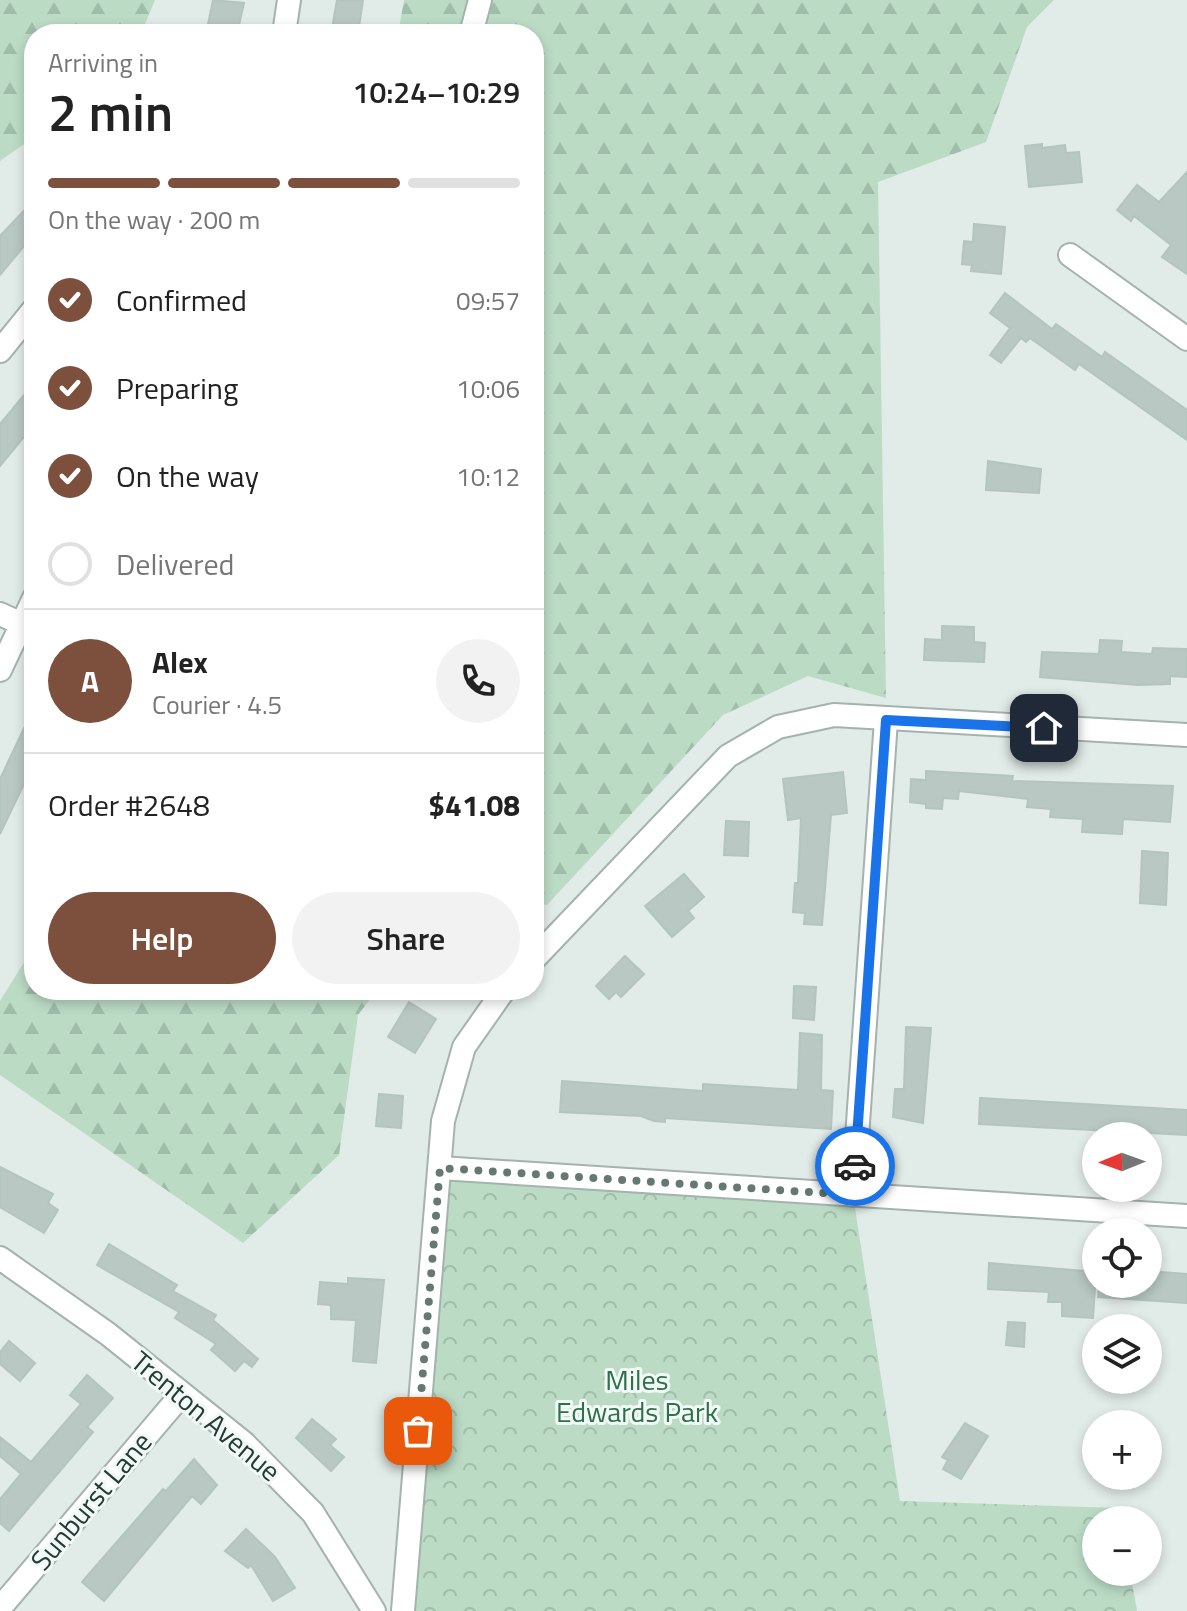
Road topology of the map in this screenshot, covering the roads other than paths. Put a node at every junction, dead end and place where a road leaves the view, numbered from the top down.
1 (289, 0) edge
2 (480, 0) edge
3 (285, 24) edge
4 (474, 24) edge
5 (1070, 255) dead end
6 (24, 321) edge
7 (1187, 339) edge
8 (0, 351) edge
9 (0, 614) edge
10 (24, 620) edge
11 (22, 624) junction
12 (0, 670) edge
13 (886, 720) junction
14 (1187, 735) edge
15 (544, 949) edge
16 (497, 1000) edge
17 (440, 1168) junction
18 (853, 1195) junction
19 (1187, 1216) edge
20 (0, 1258) edge
21 (182, 1394) junction
22 (0, 1608) edge
23 (374, 1611) edge
24 (403, 1611) edge

1 - 3 street
2 - 4 street
5 - 7 street
6 - 8 street
9 - 11 street
10 - 11 street
11 - 12 street
13 - 14 street
13 - 15 street
13 - 18 street
16 - 17 street
17 - 18 street
17 - 24 street
18 - 19 street
20 - 21 street, Trenton Avenue
21 - 22 street, Sunburst Lane
21 - 23 street, Trenton Avenue

